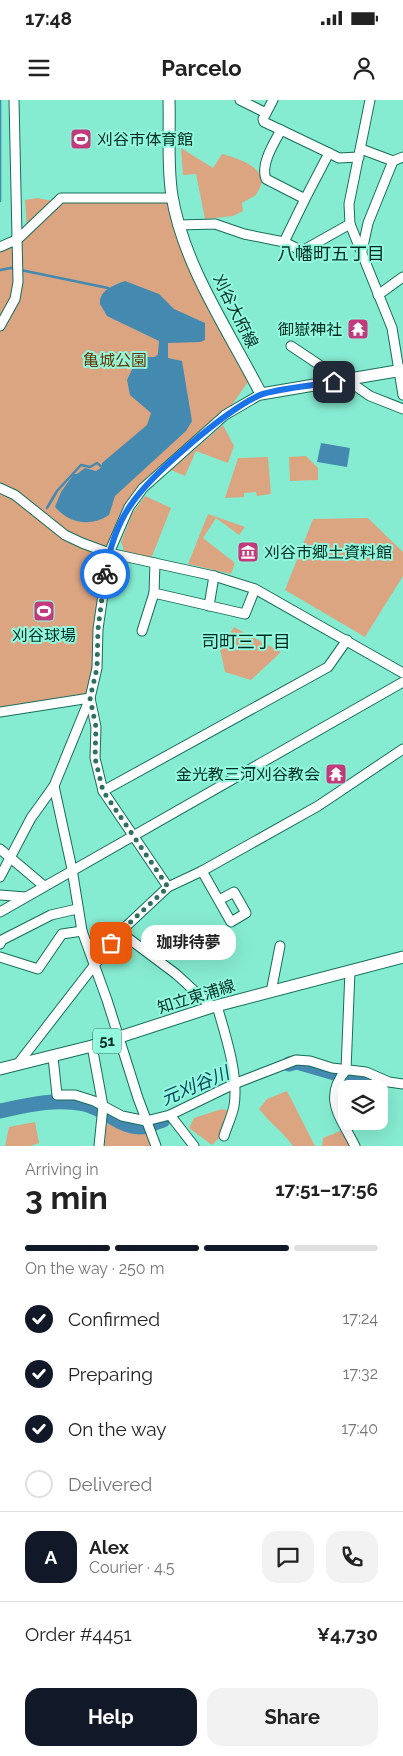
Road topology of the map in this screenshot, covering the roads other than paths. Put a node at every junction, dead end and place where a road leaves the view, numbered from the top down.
1 (14, 100) edge
2 (169, 100) edge
3 (240, 100) edge
4 (272, 100) edge
5 (370, 100) edge
6 (266, 113) junction
7 (281, 130) junction
8 (328, 153) junction
9 (360, 153) junction
10 (403, 157) edge
11 (393, 161) junction
12 (172, 198) junction
13 (305, 199) junction
14 (350, 224) junction
15 (178, 225) junction
16 (18, 239) junction
17 (284, 242) junction
18 (0, 247) edge
19 (362, 251) junction
20 (403, 277) edge
21 (378, 295) junction
22 (0, 326) edge
23 (291, 346) dead end
24 (401, 370) edge
25 (347, 380) junction
26 (334, 382) junction
27 (261, 394) junction
28 (403, 395) edge
29 (403, 409) edge
30 (0, 488) edge
31 (109, 553) junction
32 (155, 563) junction
33 (214, 576) junction
34 (255, 589) junction
35 (154, 592) junction
36 (209, 606) junction
37 (142, 631) dead end
38 (347, 640) junction
39 (403, 673) edge
40 (403, 682) edge
41 (90, 698) junction
42 (0, 712) edge
43 (403, 749) edge
44 (54, 786) junction
45 (103, 791) junction
46 (133, 837) junction
47 (0, 849) edge
48 (9, 857) junction
49 (72, 869) junction
50 (202, 872) junction
51 (0, 877) edge
52 (44, 886) junction
53 (168, 887) junction
54 (0, 894) edge
55 (25, 897) junction
56 (219, 900) dead end
57 (77, 909) junction
58 (0, 912) edge
59 (82, 930) junction
60 (120, 932) junction
61 (0, 944) edge
62 (280, 946) dead end
63 (0, 956) edge
64 (403, 957) edge
65 (95, 966) junction
66 (350, 971) junction
67 (271, 992) junction
68 (214, 1006) junction
69 (119, 1037) junction
70 (92, 1046) junction
71 (53, 1057) junction
72 (17, 1066) junction
73 (0, 1069) edge
74 (346, 1071) junction
75 (403, 1084) edge
76 (234, 1087) junction
77 (103, 1106) junction
78 (170, 1115) junction
79 (147, 1124) junction
80 (224, 1136) dead end
81 (98, 1146) edge
82 (156, 1146) edge
83 (194, 1146) edge
84 (355, 1146) edge

1 - 16 street
2 - 12 main road, 刈谷大府線
3 - 6 street
4 - 6 street
5 - 9 street
6 - 7 street
7 - 8 street
7 - 13 street
8 - 9 street
8 - 13 street
9 - 11 street
9 - 14 street
10 - 11 street
11 - 19 street
12 - 15 main road, 刈谷大府線
12 - 16 street
13 - 17 street
14 - 17 street
14 - 19 street
15 - 17 street
15 - 27 main road, 刈谷大府線
16 - 18 street
16 - 22 street
19 - 21 street
20 - 21 street
21 - 24 street
23 - 26 street
24 - 25 main road
24 - 28 street
25 - 26 main road
25 - 29 street
26 - 27 main road
27 - 31 street
30 - 31 street
31 - 32 street
31 - 41 street
32 - 33 street
32 - 35 street
33 - 34 street
33 - 36 street
34 - 36 street
34 - 38 street
35 - 36 street
35 - 37 street
38 - 39 street
38 - 45 street
40 - 46 street
41 - 42 street
41 - 44 street
41 - 45 street
43 - 50 street
44 - 48 street
44 - 49 street
45 - 46 street
46 - 49 street
46 - 53 street
47 - 48 street
48 - 51 street
48 - 52 street
49 - 52 street
49 - 57 street
50 - 53 street
50 - 56 street
52 - 55 street
53 - 60 street
54 - 55 street
55 - 58 street
57 - 59 street
57 - 61 street
59 - 63 street
59 - 65 street
60 - 65 street
60 - 68 street
62 - 67 street
64 - 66 main road, 知立東浦線 / 51
65 - 69 street
65 - 72 street
66 - 67 main road, 知立東浦線 / 51
66 - 74 street
67 - 68 main road, 知立東浦線 / 51
68 - 69 main road, 知立東浦線 / 51
68 - 76 street
69 - 70 main road, 知立東浦線 / 51
69 - 79 street
70 - 71 main road, 知立東浦線 / 51
70 - 77 street
71 - 72 main road, 知立東浦線 / 51
71 - 77 street
72 - 73 main road, 知立東浦線 / 51
74 - 75 street
74 - 76 street
74 - 84 street
76 - 78 street
76 - 80 street
77 - 79 street
77 - 81 street
78 - 79 street
78 - 83 street
79 - 82 street

